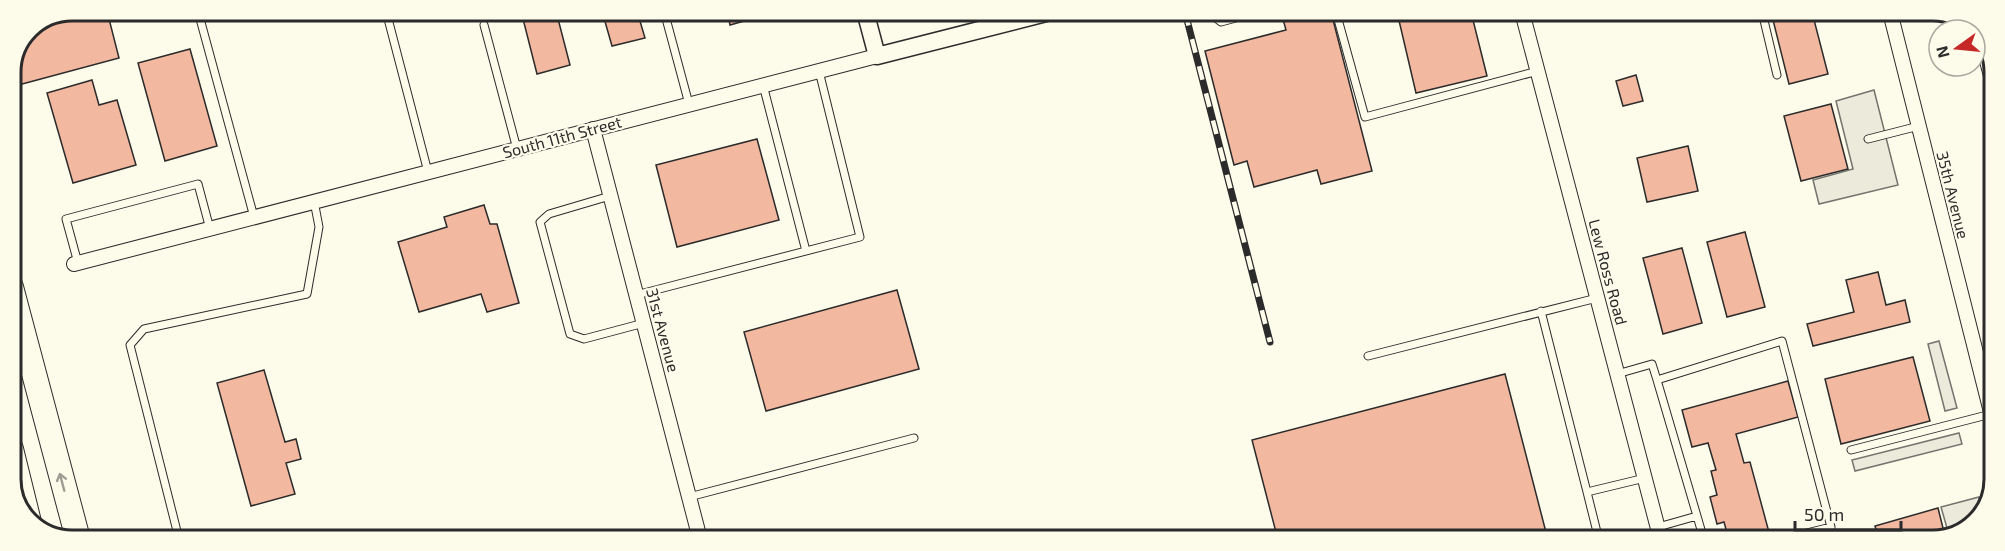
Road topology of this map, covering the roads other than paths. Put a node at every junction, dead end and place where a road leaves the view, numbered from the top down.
1 (201, 21) edge
2 (389, 21) edge
3 (667, 21) edge
4 (868, 21) edge
5 (1015, 21) edge
6 (1338, 21) edge
7 (1524, 21) edge
8 (1764, 21) edge
9 (1892, 21) edge
10 (484, 25) dead end
11 (877, 56) junction
12 (1538, 70) junction
13 (819, 71) junction
14 (1777, 75) dead end
15 (763, 85) junction
16 (689, 104) junction
17 (1918, 126) junction
18 (593, 129) junction
19 (1868, 139) dead end
20 (517, 148) junction
21 (428, 172) junction
22 (610, 196) junction
23 (314, 201) junction
24 (254, 217) junction
25 (210, 229) junction
26 (806, 251) junction
27 (76, 263) joint
28 (636, 295) junction
29 (1597, 298) junction
30 (1541, 311) junction
31 (644, 323) junction
32 (21, 324) edge
33 (1368, 356) dead end
34 (1617, 374) junction
35 (1657, 380) junction
36 (1984, 386) edge
37 (1984, 419) edge
38 (914, 438) dead end
39 (1851, 450) dead end
40 (1645, 478) junction
41 (1587, 492) junction
42 (689, 497) junction
43 (1697, 516) junction
44 (76, 530) edge
45 (177, 530) edge
46 (698, 530) edge
47 (1596, 530) edge
48 (1658, 530) edge
49 (1667, 530) edge
50 (1701, 530) edge
51 (1819, 530) edge

1 - 24 lane
2 - 21 lane
3 - 16 lane
4 - 11 street
5 - 11 street, South 11th Street
6 - 12 lane
7 - 12 street, Lew Ross Road
8 - 14 lane
9 - 17 street, 35th Avenue
10 - 20 lane
11 - 13 street, South 11th Street
12 - 29 street, Lew Ross Road
13 - 15 street, South 11th Street
13 - 26 lane
15 - 16 street, South 11th Street
15 - 26 lane
16 - 18 street, South 11th Street
17 - 19 lane
17 - 36 street, 35th Avenue
18 - 20 street, South 11th Street
18 - 22 street, 31st Avenue
20 - 21 street, South 11th Street
21 - 23 street, South 11th Street
22 - 28 street, 31st Avenue
22 - 31 lane
23 - 24 street, South 11th Street
23 - 45 lane
24 - 25 street, South 11th Street
25 - 27 street, South 11th Street
25 - 27 lane
26 - 28 lane
28 - 31 street, 31st Avenue
29 - 30 lane
29 - 34 street, Lew Ross Road
30 - 33 lane
30 - 41 lane
31 - 42 street, 31st Avenue
44 -> 32 highway
34 - 35 lane
34 - 40 street, Lew Ross Road
35 - 43 lane
35 - 51 lane
37 - 39 lane
38 - 42 lane
40 - 41 lane
40 - 48 street, Lew Ross Road
41 - 47 lane
42 - 46 street, 31st Avenue
43 - 49 lane
43 - 50 lane

